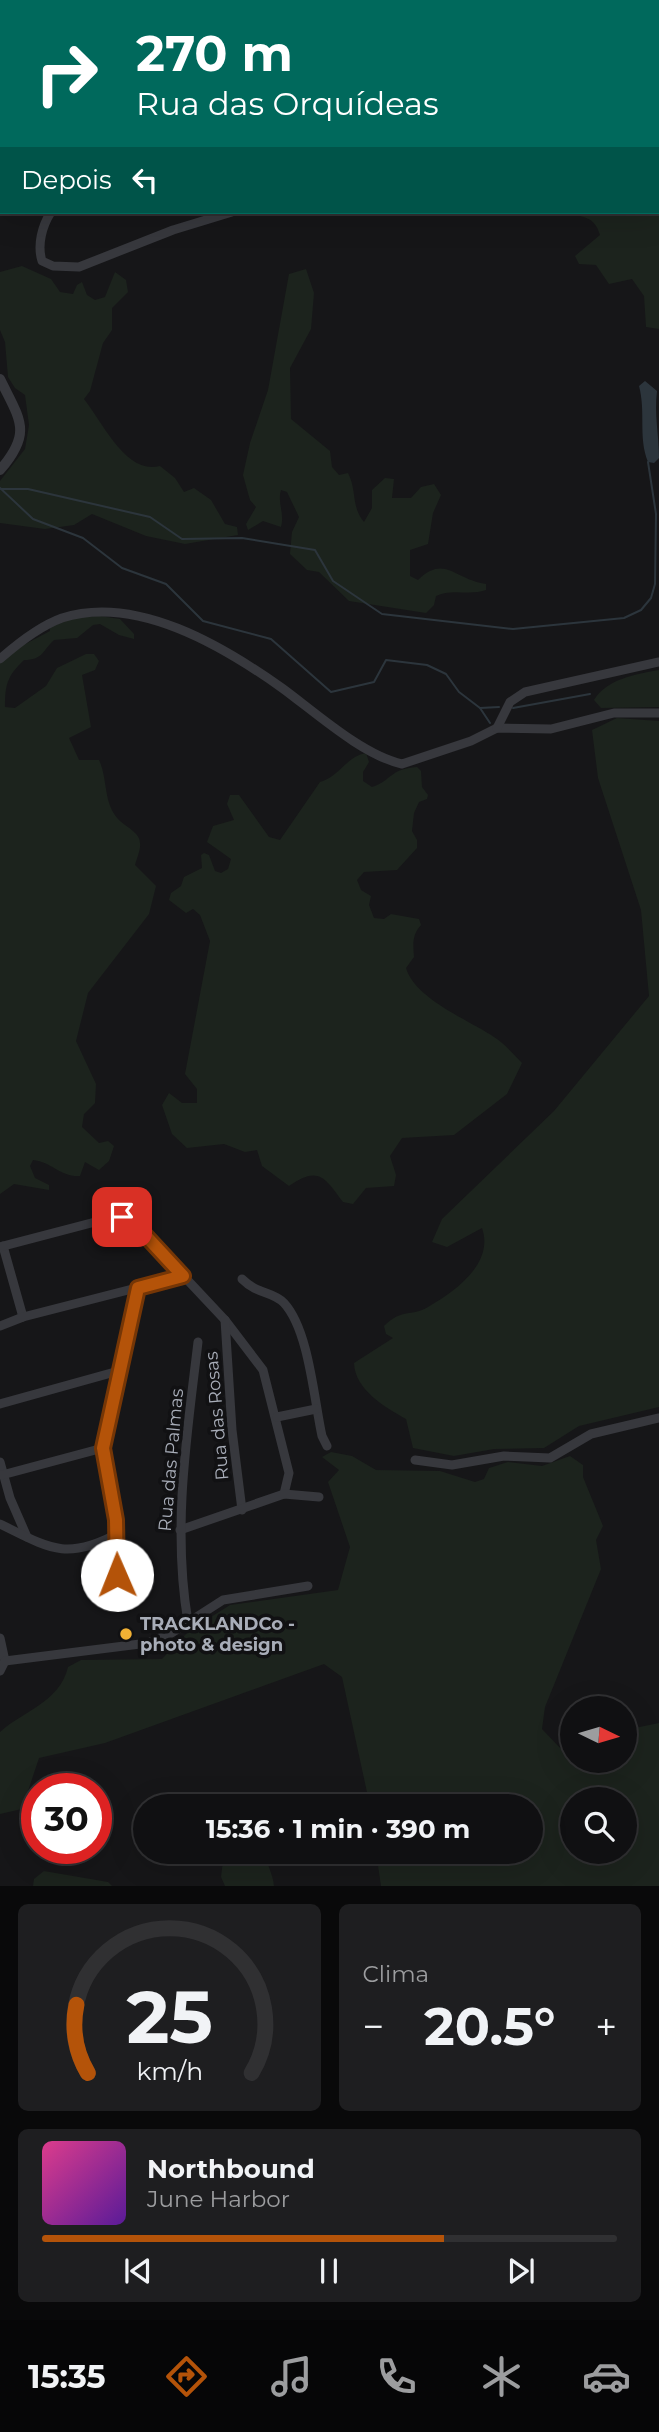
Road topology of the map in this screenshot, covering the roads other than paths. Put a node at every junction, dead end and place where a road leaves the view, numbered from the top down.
1 (50, 214) edge
2 (226, 214) edge
3 (0, 379) edge
4 (0, 470) edge
5 (0, 659) edge
6 (659, 662) edge
7 (659, 713) edge
8 (497, 728) junction
9 (2, 1247) edge
10 (183, 1276) junction
11 (242, 1279) dead end
12 (138, 1288) junction
13 (23, 1317) junction
14 (225, 1320) junction
15 (0, 1326) edge
16 (198, 1342) dead end
17 (122, 1370) junction
18 (0, 1404) edge
19 (316, 1409) junction
20 (277, 1417) junction
21 (659, 1418) edge
22 (327, 1446) dead end
23 (103, 1448) junction
24 (415, 1460) dead end
25 (0, 1462) edge
26 (2, 1475) junction
27 (284, 1494) junction
28 (319, 1497) dead end
29 (242, 1510) junction
30 (0, 1524) edge
31 (180, 1530) junction
32 (117, 1534) junction
33 (27, 1537) junction
34 (117, 1575) dead end
35 (308, 1586) dead end
36 (188, 1622) junction
37 (0, 1638) edge
38 (5, 1661) junction
39 (0, 1671) edge

1 - 2 street
3 - 4 street
5 - 8 street
6 - 8 street
7 - 8 street
9 - 10 street
9 - 13 street
10 - 12 street
10 - 14 street
11 - 19 street
12 - 13 street
12 - 17 street
13 - 15 street
14 - 20 street
14 - 29 street, Rua das Rosas
16 - 31 street, Rua das Palmas
17 - 18 street
17 - 23 street
19 - 20 street
19 - 22 street
20 - 27 street
21 - 24 street
23 - 26 street
23 - 32 street
25 - 26 street
26 - 33 street
27 - 28 street
27 - 29 street
29 - 31 street
30 - 33 street
31 - 36 street, Rua das Palmas
32 - 33 street
32 - 34 street
35 - 36 street
36 - 38 street
37 - 38 street
38 - 39 street

